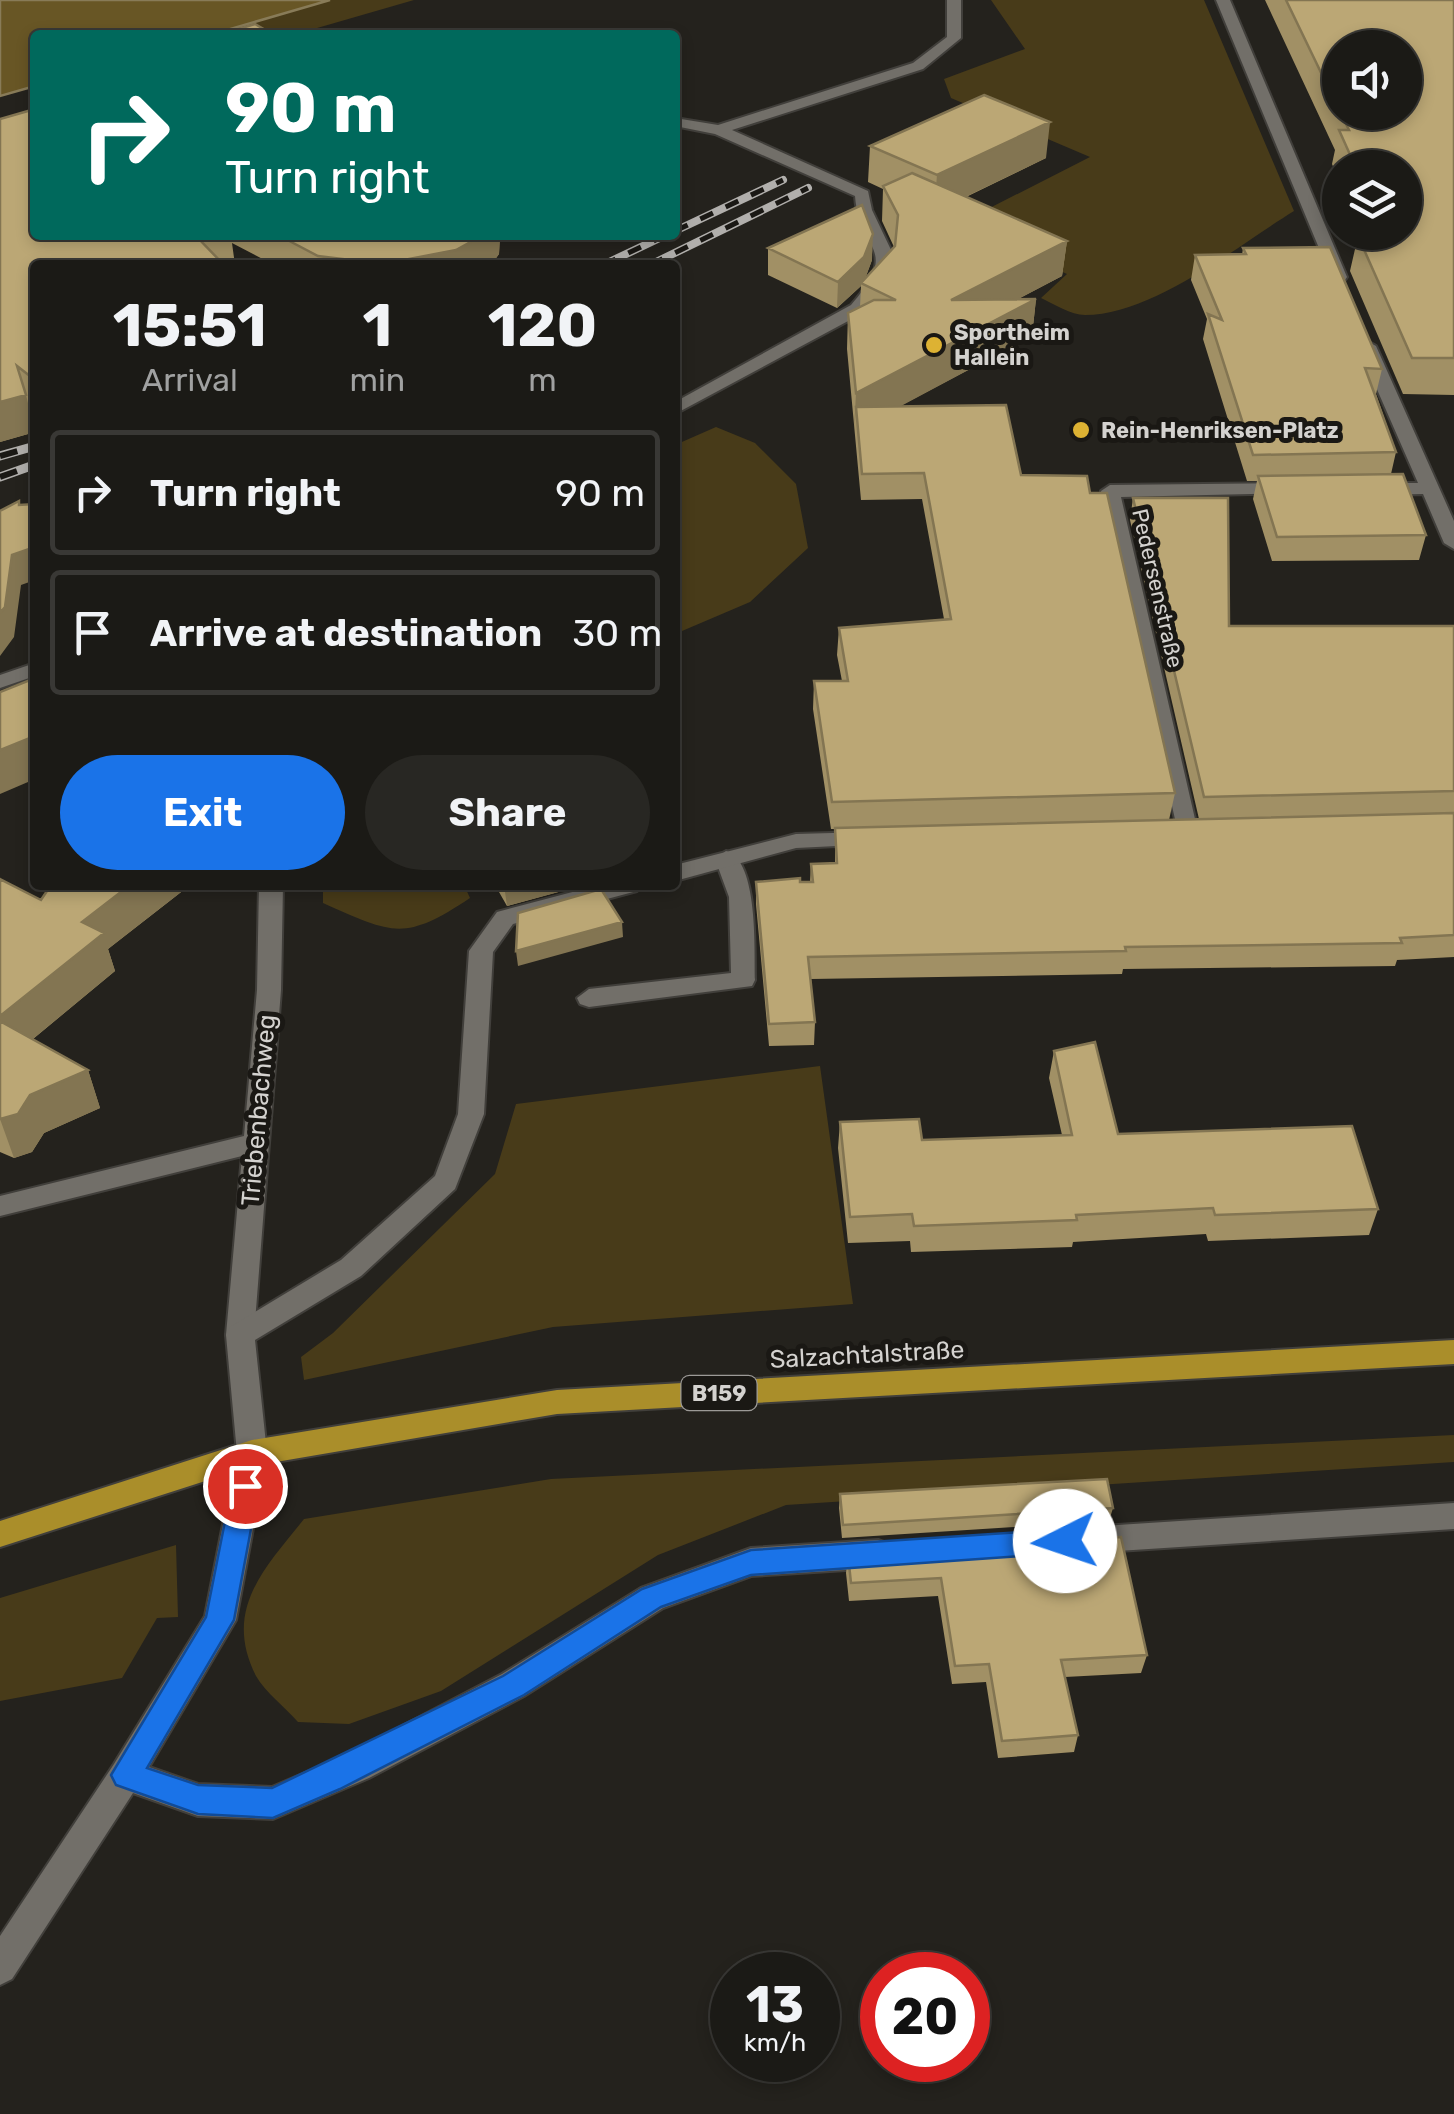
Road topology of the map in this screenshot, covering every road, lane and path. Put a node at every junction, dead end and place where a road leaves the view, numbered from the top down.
1 (954, 0) edge
2 (1223, 0) edge
3 (680, 123) edge
4 (719, 130) junction
5 (1348, 298) edge
6 (1361, 331) edge
7 (680, 405) edge
8 (1429, 488) junction
9 (1309, 489) edge
10 (1349, 489) edge
11 (1454, 543) edge
12 (30, 671) edge
13 (0, 682) edge
14 (1187, 832) edge
15 (894, 838) edge
16 (726, 859) junction
17 (680, 872) edge
18 (271, 890) edge
19 (610, 890) edge
20 (589, 998) dead end
21 (254, 1143) junction
22 (0, 1206) edge
23 (240, 1335) junction
24 (1454, 1352) edge
25 (252, 1453) junction
26 (1454, 1516) edge
27 (0, 1534) edge
28 (1065, 1541) edge
29 (908, 1552) edge
30 (126, 1775) junction
31 (0, 1967) edge

1 - 4 street
2 - 5 street
3 - 4 street
4 - 7 street
6 - 8 street
8 - 10 street
8 - 11 street
9 - 14 street, Pedersenstraße
12 - 13 street
15 - 16 street
16 - 17 street
16 - 20 street
18 - 21 street, Triebenbachweg
19 - 23 street
21 - 22 street
21 - 23 street, Triebenbachweg
23 - 25 street, Triebenbachweg
24 - 25 main road, Salzachtalstraße / B159
25 - 27 main road, Salzachtalstraße / B159
25 - 30 street, Triebenbachweg
26 - 28 street
29 - 30 street
30 - 31 street, Triebenbachweg

